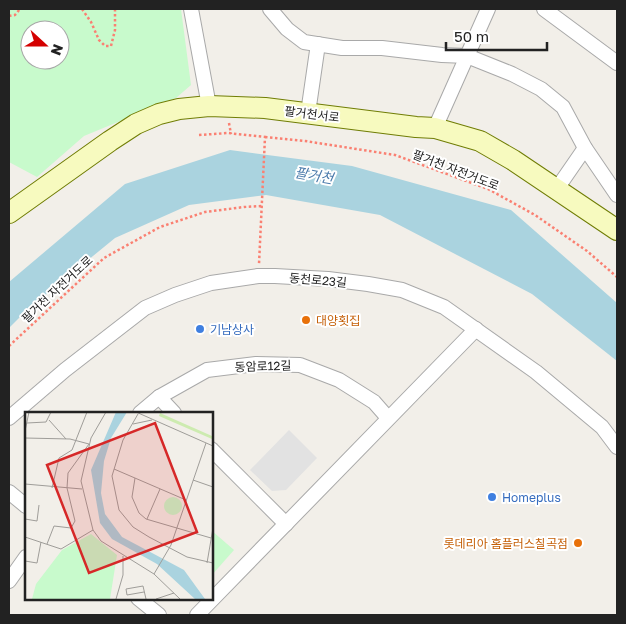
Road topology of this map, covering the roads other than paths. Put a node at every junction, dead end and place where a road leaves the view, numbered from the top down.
1 (191, 9) edge
2 (270, 9) edge
3 (488, 9) edge
4 (544, 9) edge
5 (318, 44) junction
6 (467, 56) junction
7 (617, 63) edge
8 (208, 106) junction
9 (308, 113) junction
10 (435, 128) junction
11 (584, 148) junction
12 (556, 190) junction
13 (617, 195) edge
14 (13, 206) edge
15 (617, 230) edge
16 (476, 329) junction
17 (159, 397) junction
18 (141, 412) edge
19 (173, 412) edge
20 (9, 418) edge
21 (388, 418) junction
22 (617, 447) edge
23 (212, 450) edge
24 (9, 492) edge
25 (25, 505) edge
26 (286, 524) junction
27 (25, 558) edge
28 (9, 581) edge
29 (139, 599) edge
30 (159, 615) edge
31 (198, 615) edge

1 - 8 street
2 - 5 street
3 - 6 street
4 - 7 street
5 - 6 street
5 - 9 street
6 - 10 street
6 - 11 street
8 - 9 main road, 팔거천서로
8 - 14 main road, 팔거천서로
9 - 10 main road, 팔거천서로
10 - 12 main road, 팔거천서로
11 - 12 street
11 - 13 street
12 - 15 main road, 팔거천서로
16 - 20 street, 동천로23길
16 - 21 street
16 - 22 street, 동천로23길
17 - 18 street, 동암로12길
17 - 19 street
17 - 21 street, 동암로12길
21 - 26 street
23 - 26 street
24 - 25 street
26 - 31 street
27 - 28 street
29 - 30 street

